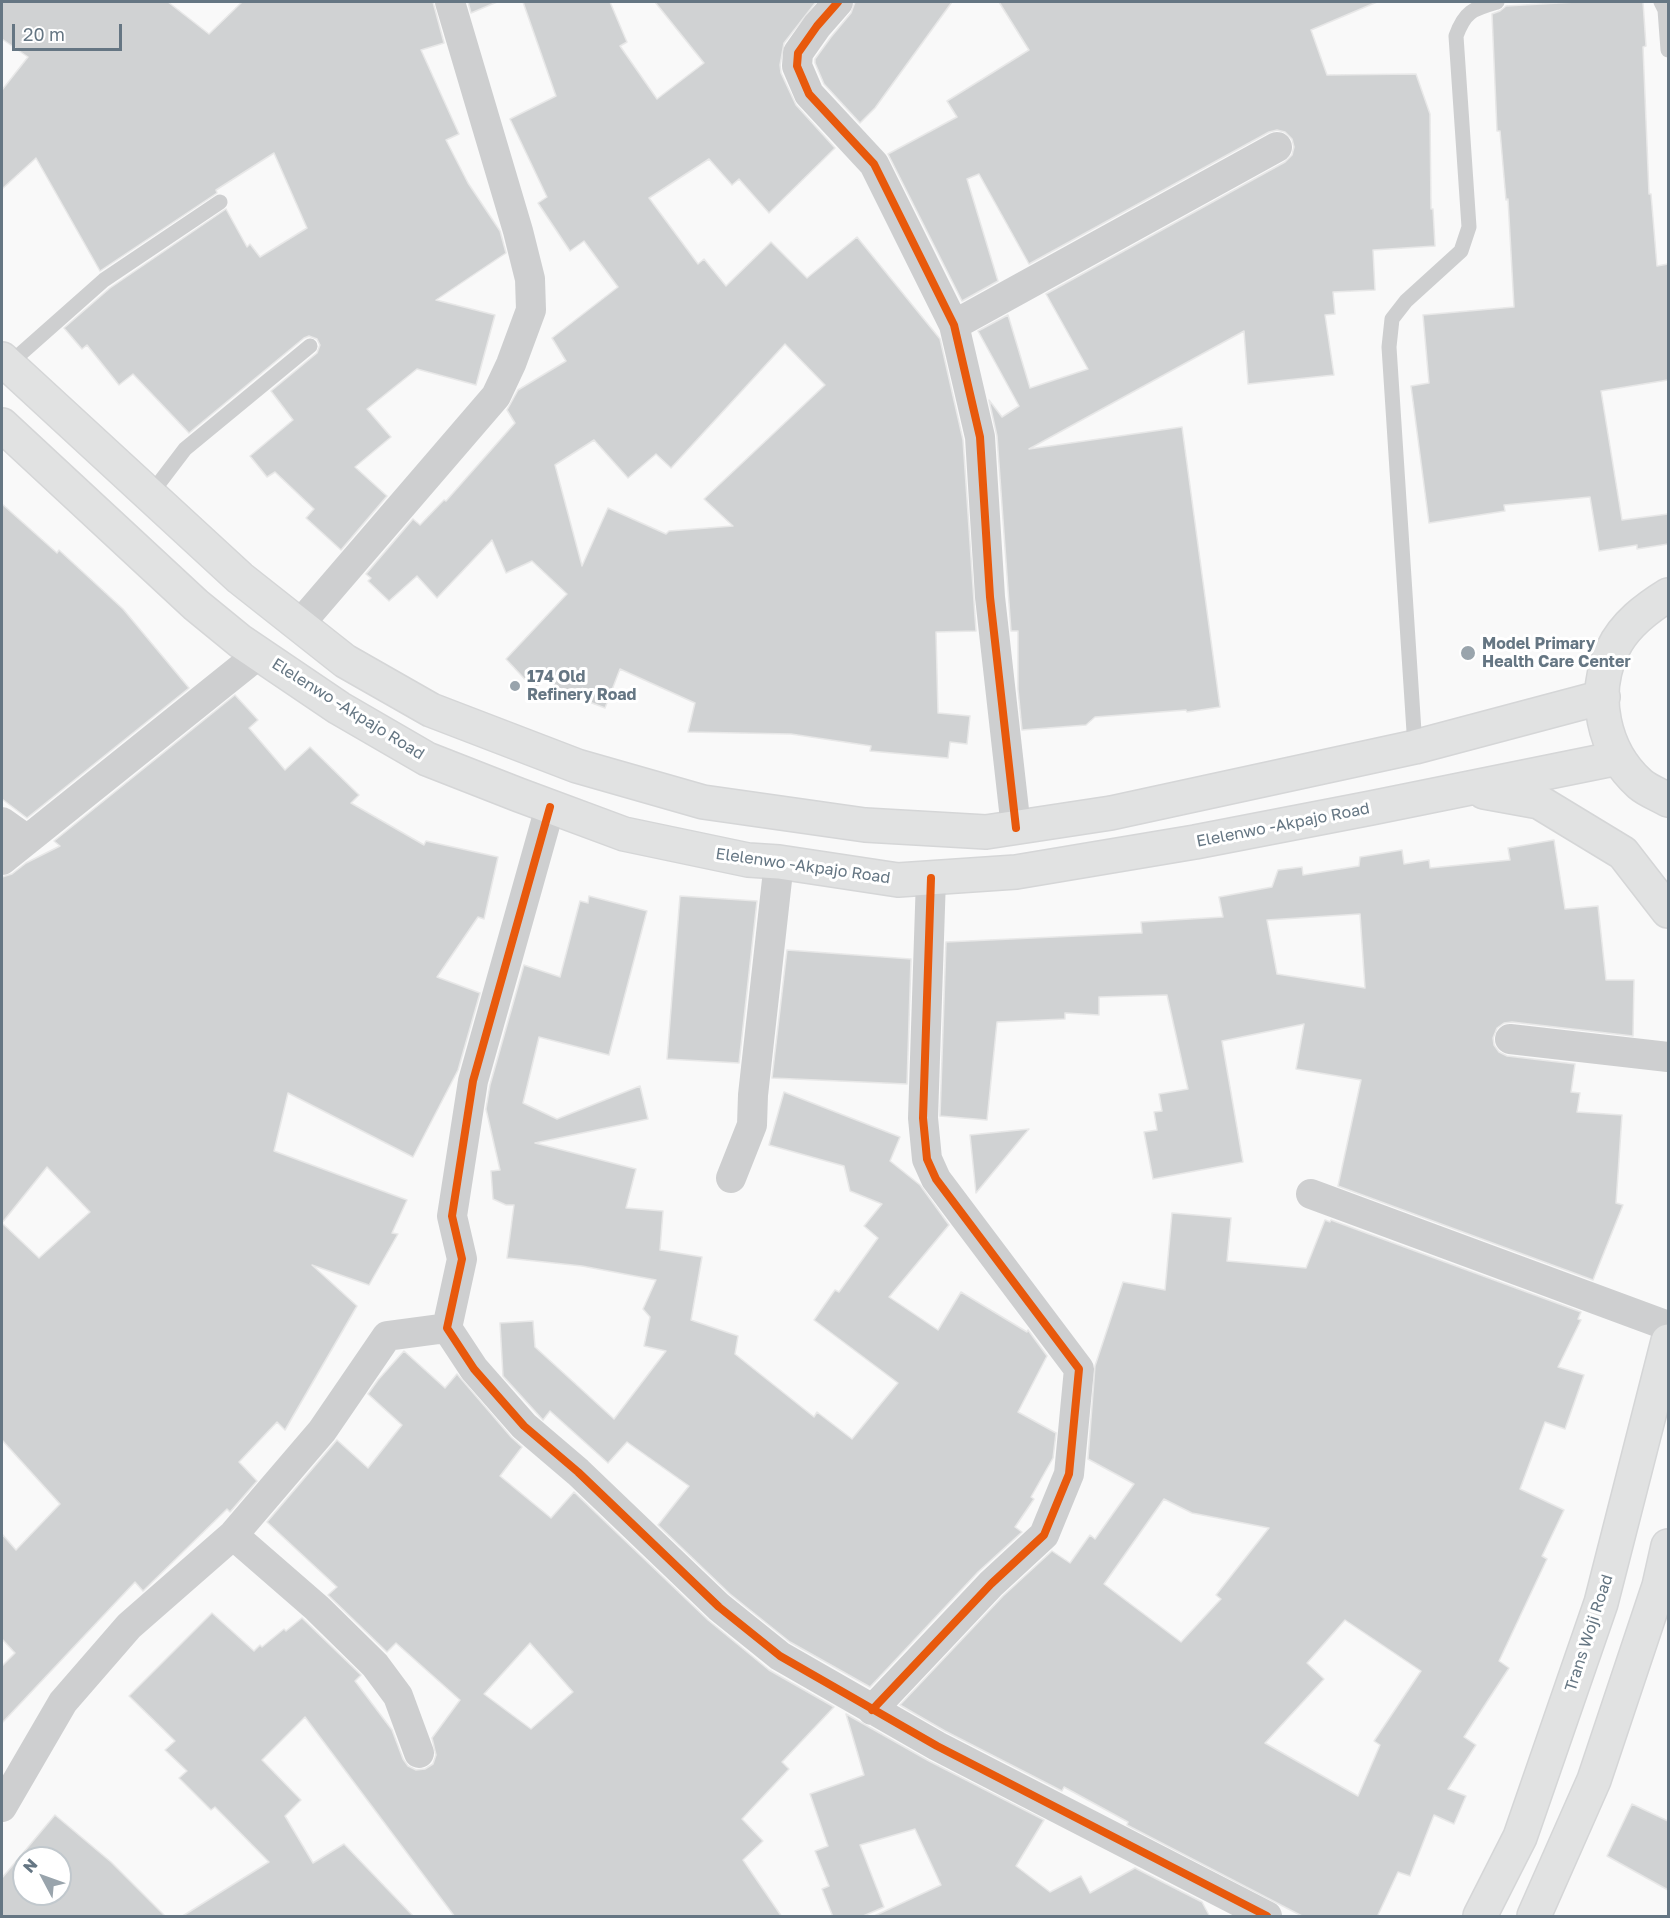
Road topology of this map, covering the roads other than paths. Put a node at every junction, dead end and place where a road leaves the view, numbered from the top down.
1 (450, 2) edge
2 (838, 2) edge
3 (1497, 2) edge
4 (1661, 2) edge
5 (1668, 50) edge
6 (1277, 147) dead end
7 (220, 202) dead end
8 (954, 325) junction
9 (310, 346) dead end
10 (5, 362) edge
11 (2, 425) edge
12 (150, 495) junction
13 (1668, 595) edge
14 (299, 625) junction
15 (259, 654) junction
16 (1603, 698) junction
17 (1415, 747) junction
18 (1618, 758) junction
19 (1471, 789) junction
20 (1668, 800) edge
21 (550, 807) junction
22 (2, 822) edge
23 (1016, 828) junction
24 (26, 839) junction
25 (2, 860) edge
26 (779, 862) junction
27 (932, 878) junction
28 (1668, 911) edge
29 (1510, 1039) dead end
30 (1668, 1057) edge
31 (731, 1178) dead end
32 (1311, 1194) dead end
33 (1668, 1326) edge
34 (447, 1328) junction
35 (1668, 1341) edge
36 (233, 1535) junction
37 (1668, 1546) edge
38 (873, 1710) junction
39 (419, 1753) dead end
40 (2, 1807) edge
41 (1267, 1917) edge
42 (1480, 1917) edge
43 (1534, 1917) edge

1 - 14 street
2 - 8 street
3 - 17 lane
4 - 5 lane
6 - 8 street
7 - 10 lane
8 - 23 street
9 - 12 lane
10 - 12 main road
11 - 15 main road, Elelenwo -Akpajo Road
12 - 14 main road
13 - 16 main road
14 - 23 main road
15 - 21 main road, Elelenwo -Akpajo Road
15 - 24 street
16 - 17 main road
16 - 18 main road
17 - 23 main road
18 - 19 main road, Elelenwo -Akpajo Road
18 - 20 main road
19 - 27 main road, Elelenwo -Akpajo Road
19 - 28 main road
21 - 26 main road, Elelenwo -Akpajo Road
21 - 34 street
22 - 24 street
24 - 25 street
26 - 27 main road, Elelenwo -Akpajo Road
26 - 31 street
27 - 38 street
29 - 30 street
32 - 33 street
34 - 36 street
34 - 38 street
35 - 42 main road, Trans Woji Road
36 - 39 street
36 - 40 street
37 - 43 main road
38 - 41 street

